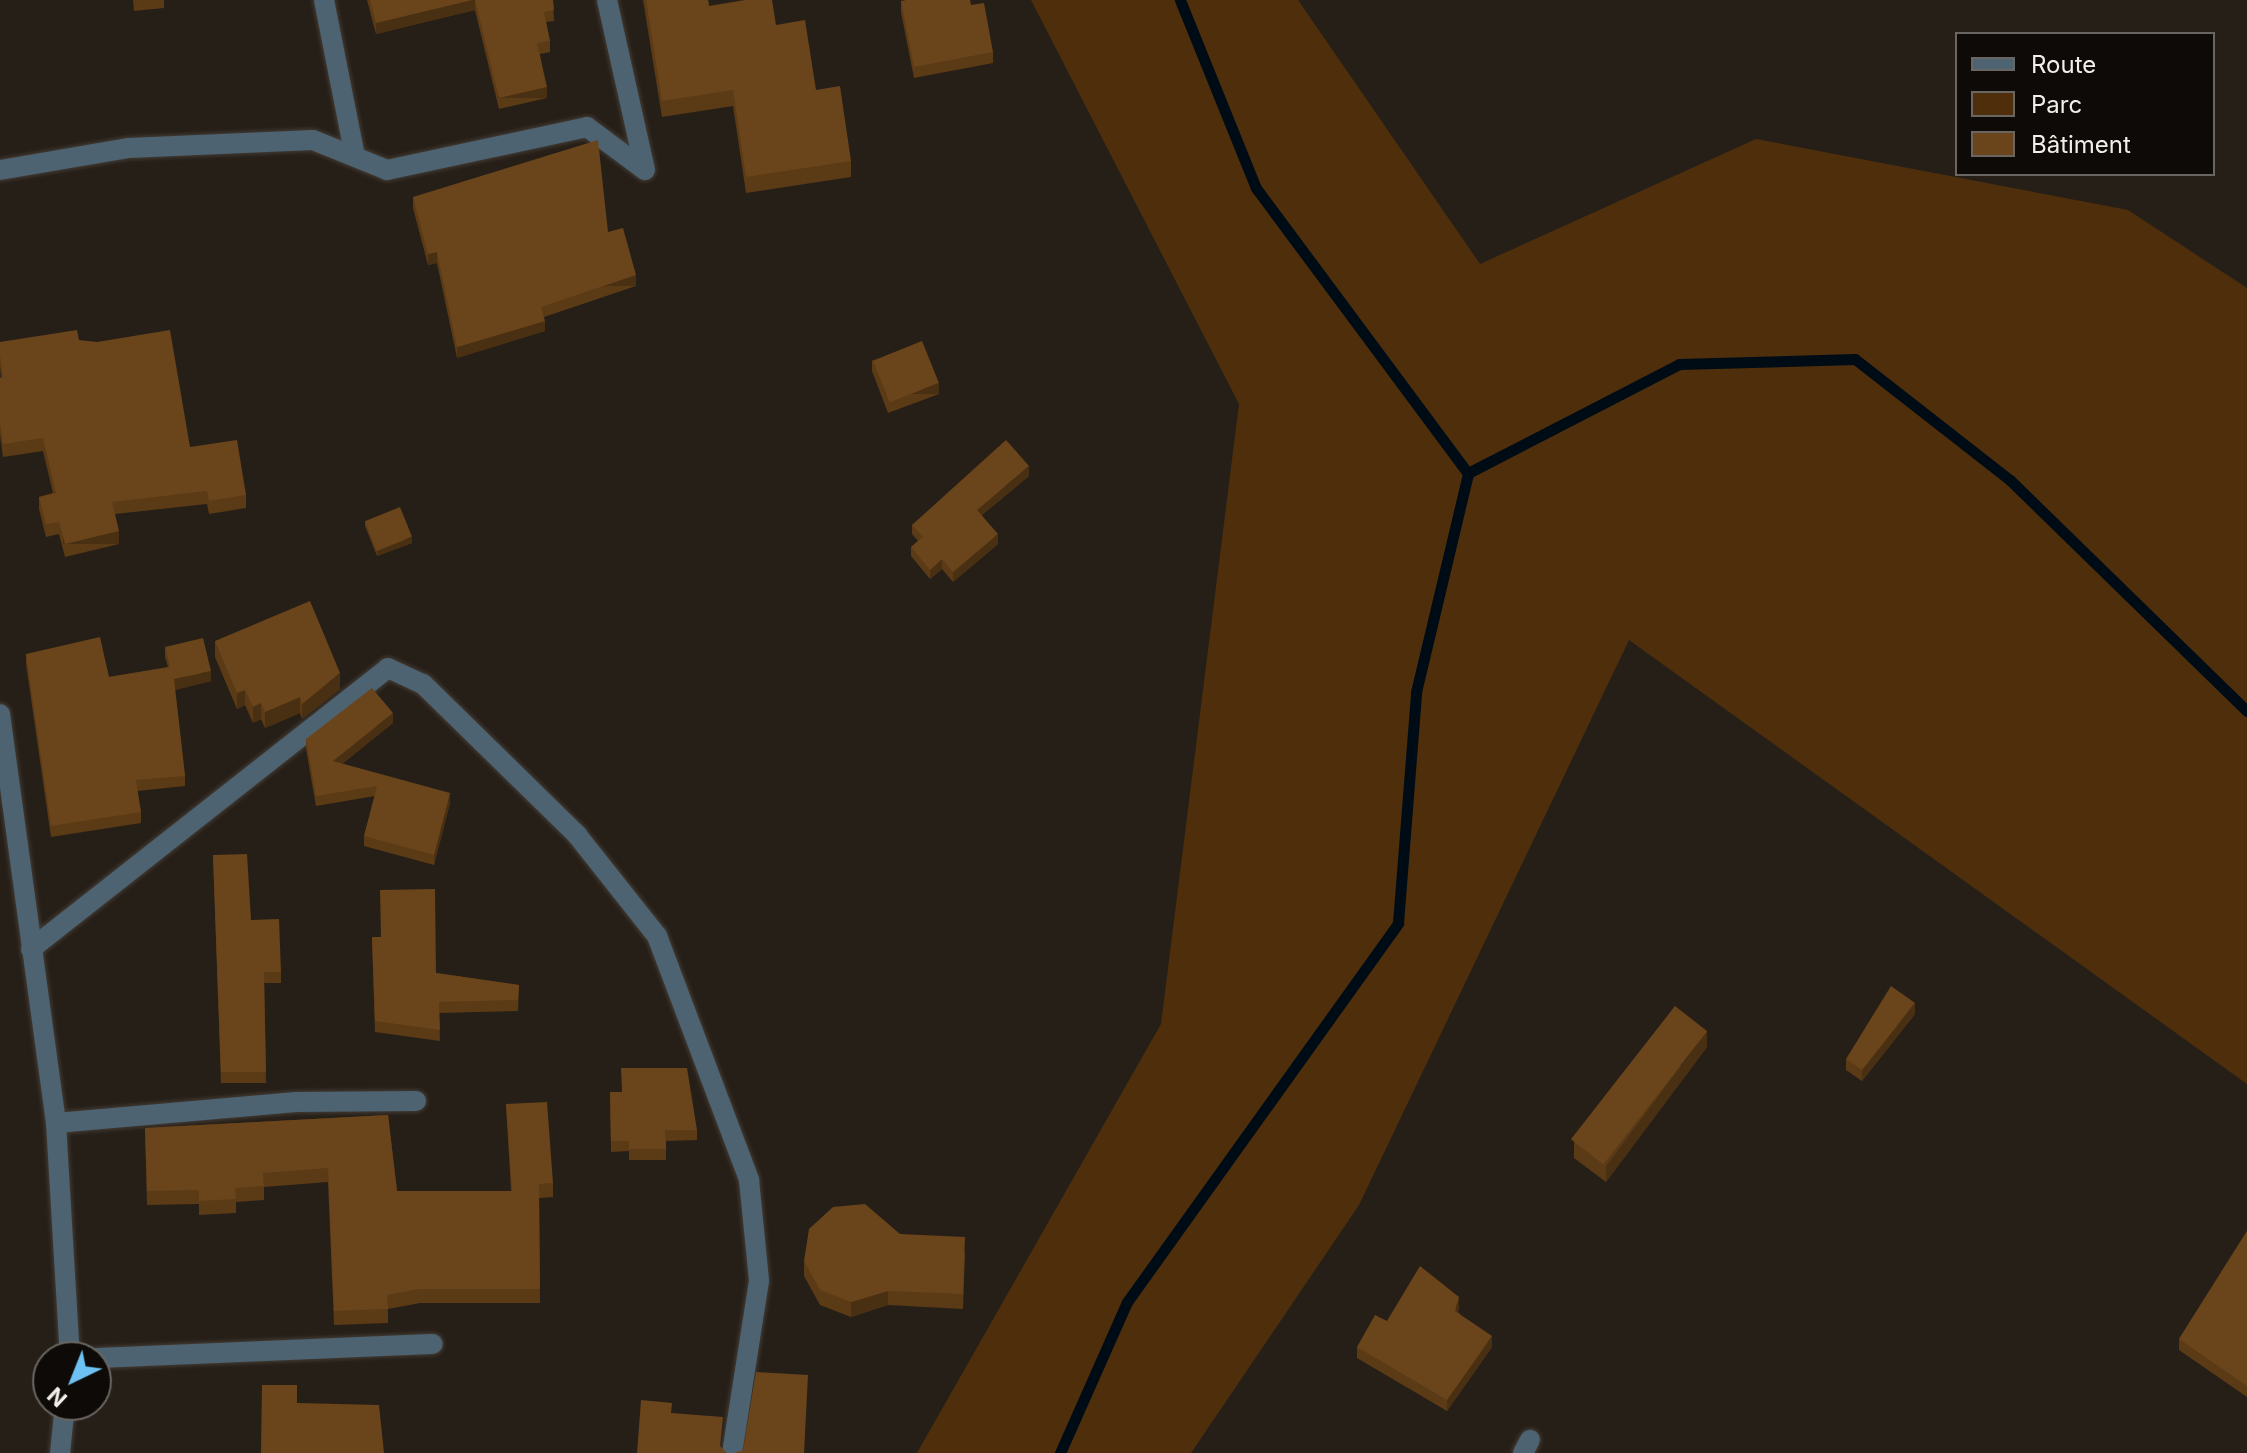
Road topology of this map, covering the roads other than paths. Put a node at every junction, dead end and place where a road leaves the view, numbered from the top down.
1 (324, 0) edge
2 (607, 0) edge
3 (355, 156) junction
4 (0, 170) edge
5 (0, 714) edge
6 (31, 949) junction
7 (416, 1101) dead end
8 (56, 1123) junction
9 (69, 1341) edge
10 (433, 1344) dead end
11 (112, 1357) edge
12 (63, 1421) edge
13 (60, 1453) edge
14 (732, 1453) edge

1 - 3 street
2 - 3 street
3 - 4 street
5 - 6 street
6 - 8 street
6 - 14 street
7 - 8 street
8 - 9 street
10 - 11 street
12 - 13 street

